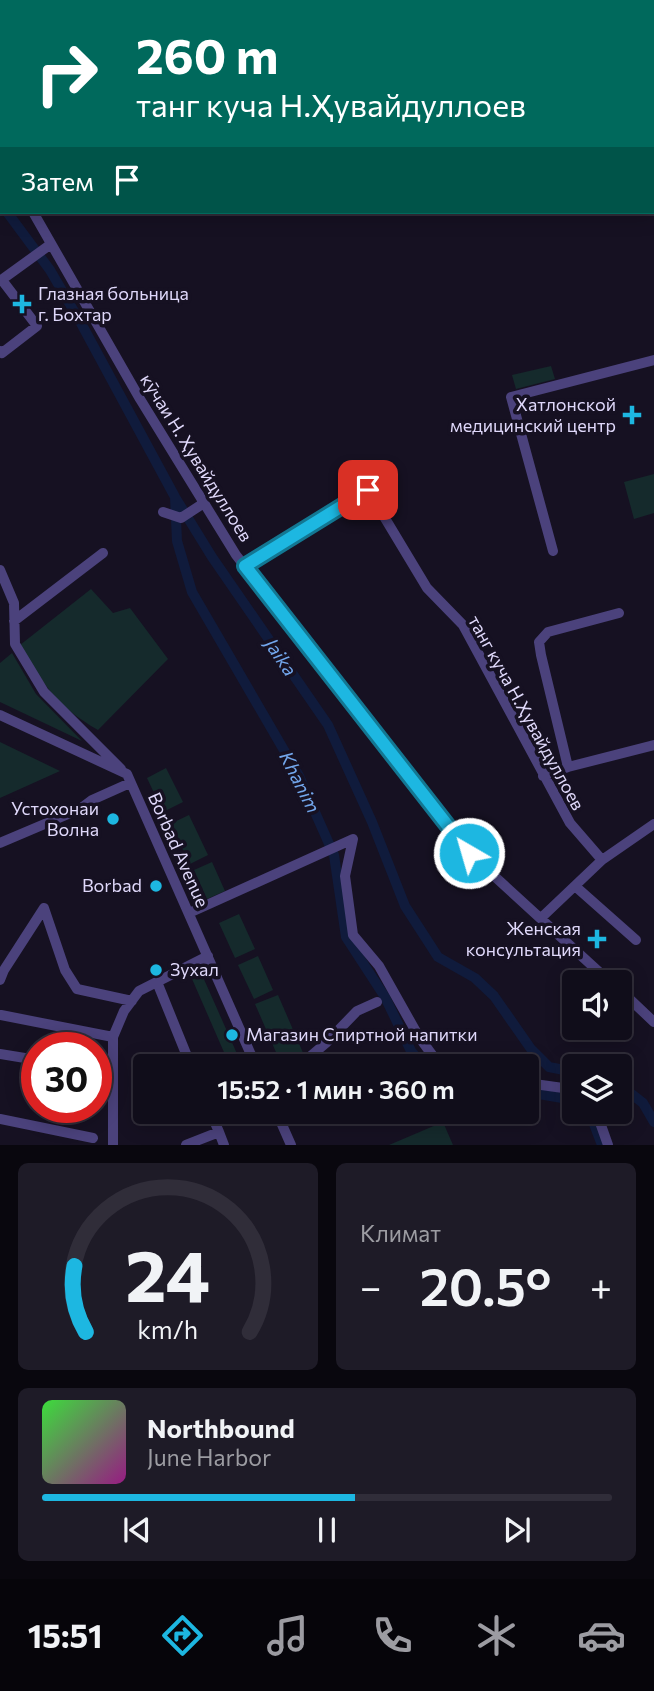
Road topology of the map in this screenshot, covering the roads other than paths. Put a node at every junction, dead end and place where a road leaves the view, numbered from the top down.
1 (34, 214) edge
2 (51, 244) junction
3 (1, 281) edge
4 (0, 351) edge
5 (654, 360) edge
6 (204, 503) junction
7 (163, 512) dead end
8 (553, 551) dead end
9 (103, 554) dead end
10 (245, 566) junction
11 (0, 570) edge
12 (619, 613) dead end
13 (14, 621) junction
14 (0, 715) edge
15 (654, 745) edge
16 (568, 767) junction
17 (543, 776) junction
18 (129, 778) junction
19 (654, 824) edge
20 (0, 843) edge
21 (602, 860) junction
22 (575, 886) junction
23 (189, 913) junction
24 (541, 918) junction
25 (636, 940) dead end
26 (208, 956) junction
27 (597, 970) edge
28 (0, 980) edge
29 (157, 982) junction
30 (132, 1001) junction
31 (632, 1001) edge
32 (377, 1002) dead end
33 (1, 1015) edge
34 (654, 1022) edge
35 (113, 1037) junction
36 (0, 1054) edge
37 (186, 1054) edge
38 (251, 1054) edge
39 (314, 1054) edge
40 (432, 1054) edge
41 (21, 1057) edge
42 (113, 1073) joint
43 (539, 1085) edge
44 (562, 1090) edge
45 (0, 1119) edge
46 (216, 1124) edge
47 (282, 1124) edge
48 (601, 1124) edge
49 (219, 1132) junction
50 (93, 1138) dead end
51 (113, 1145) edge
52 (186, 1145) edge
53 (224, 1145) edge
54 (291, 1145) edge
55 (608, 1145) edge

1 - 2 street, кӯчаи Н. Ҳувайдуллоев
2 - 3 street
2 - 6 street, кӯчаи Н. Ҳувайдуллоев
3 - 4 street
5 - 8 street
6 - 7 street
6 - 10 street, кӯчаи Н. Ҳувайдуллоев
9 - 13 street
10 - 17 street, танг куча Н.Ҳувайдуллоев
10 - 24 street, кӯчаи Н. Ҳувайдуллоев
11 - 13 street
12 - 16 street
13 - 18 street
14 - 18 street
15 - 16 street
16 - 17 street
17 - 21 street, танг куча Н.Ҳувайдуллоев
18 - 20 street
18 - 23 street, Borbad Avenue
19 - 21 street
21 - 22 street
22 - 24 street
22 - 25 street
23 - 26 street, Borbad Avenue
23 - 40 street
24 - 27 street, кӯчаи Н. Ҳувайдуллоев
26 - 29 street
26 - 38 street, Borbad Avenue
28 - 30 street
29 - 30 street
29 - 37 street
30 - 35 street
31 - 34 street
32 - 39 street
33 - 35 street
35 - 42 street
36 - 41 street
42 - 51 street
43 - 44 street
45 - 50 street
46 - 49 street
47 - 54 street
48 - 55 street
49 - 52 street
49 - 53 street

